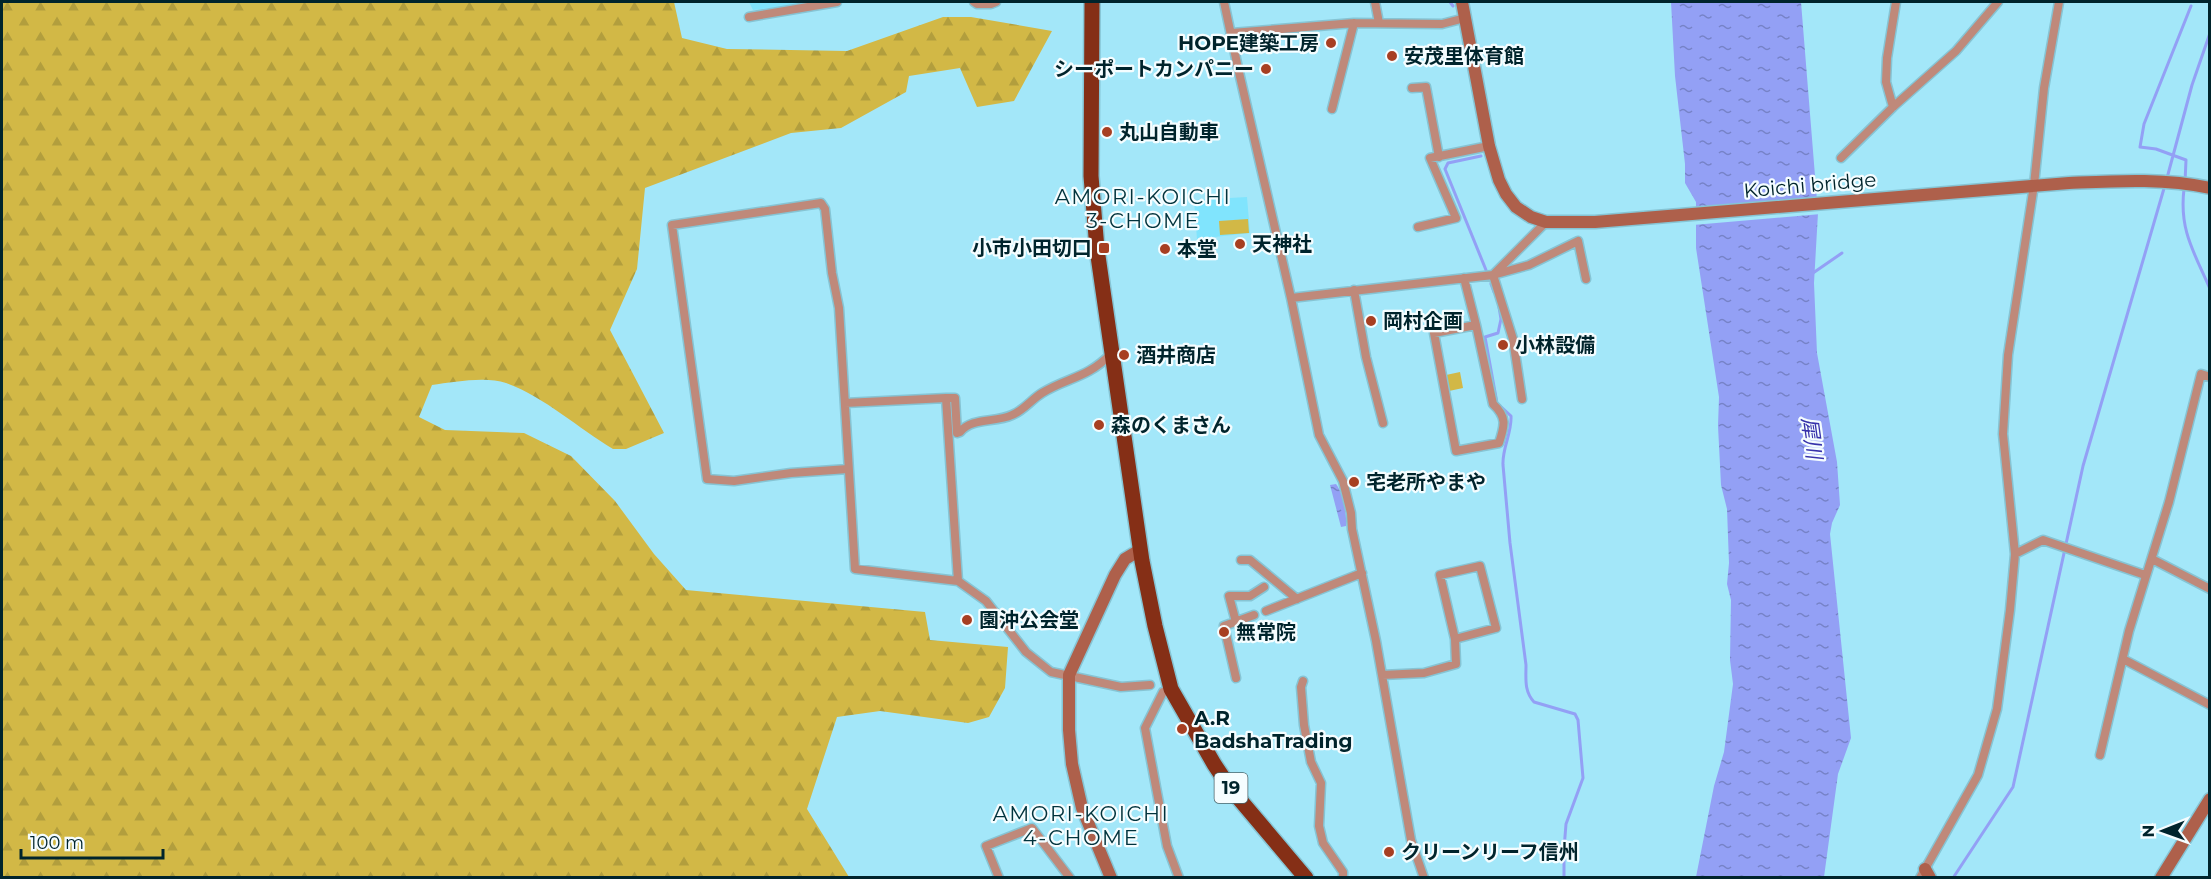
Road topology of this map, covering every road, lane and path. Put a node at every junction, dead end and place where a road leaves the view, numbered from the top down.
1 (837, 2) edge
2 (974, 2) edge
3 (996, 2) edge
4 (1092, 2) edge
5 (1224, 2) edge
6 (1375, 2) edge
7 (1462, 2) edge
8 (1896, 2) edge
9 (1998, 2) edge
10 (2059, 2) edge
11 (749, 17) dead end
12 (1465, 18) junction
13 (1378, 22) junction
14 (1354, 23) junction
15 (1232, 33) junction
16 (1412, 88) dead end
17 (1893, 107) junction
18 (1332, 109) dead end
19 (1490, 146) junction
20 (1439, 157) junction
21 (1841, 158) dead end
22 (2031, 186) junction
23 (2210, 188) edge
24 (1546, 222) junction
25 (1418, 227) dead end
26 (1493, 275) junction
27 (1464, 278) junction
28 (1586, 279) dead end
29 (1354, 290) junction
30 (1291, 298) junction
31 (1476, 325) junction
32 (1111, 354) junction
33 (2210, 377) edge
34 (946, 398) junction
35 (1522, 399) dead end
36 (845, 403) junction
37 (1383, 423) dead end
38 (848, 469) junction
39 (1140, 550) junction
40 (2015, 554) junction
41 (1241, 560) dead end
42 (2152, 560) junction
43 (1362, 573) junction
44 (2145, 574) junction
45 (958, 581) junction
46 (1264, 587) dead end
47 (2210, 589) edge
48 (1297, 599) junction
49 (1266, 611) dead end
50 (1254, 615) dead end
51 (1239, 621) junction
52 (1246, 635) dead end
53 (1455, 639) junction
54 (2123, 659) junction
55 (1069, 675) junction
56 (1382, 675) junction
57 (1236, 678) dead end
58 (1303, 681) dead end
59 (1150, 685) dead end
60 (1171, 689) junction
61 (2210, 705) edge
62 (2100, 755) dead end
63 (2210, 799) edge
64 (1925, 875) edge
65 (996, 876) edge
66 (1070, 878) edge
67 (1111, 878) edge
68 (1179, 878) edge
69 (1306, 878) edge
70 (1343, 878) edge
71 (1425, 878) edge
72 (2161, 878) edge

1 - 11 street
2 - 3 street
4 - 32 highway, 19
5 - 15 street
6 - 13 street
7 - 12 main road
8 - 17 street
9 - 17 street
10 - 22 street
12 - 13 street
12 - 19 main road
13 - 14 street
14 - 15 street
14 - 18 street
15 - 30 street
16 - 20 street
17 - 21 street
19 - 20 street
19 - 24 main road
20 - 25 street
22 - 23 main road, Koichi bridge
22 - 24 main road, Koichi bridge
22 - 40 street
24 - 26 street
26 - 27 street
26 - 28 street
26 - 35 street
27 - 29 street
27 - 31 street
29 - 30 street
29 - 37 street
30 - 43 street
31 - 31 street
32 - 34 street
32 - 39 highway, 19
33 - 42 street
34 - 36 street
34 - 45 street
36 - 38 street
36 - 38 street
38 - 45 street
39 - 55 main road
39 - 60 highway, 19
40 - 44 street
40 - 64 street
41 - 48 street
42 - 44 street
42 - 47 street
43 - 48 street
43 - 56 street
44 - 54 street
45 - 55 street
46 - 51 street
48 - 49 street
50 - 51 street
51 - 52 street
51 - 57 street
53 - 53 street
53 - 56 street
54 - 61 street
54 - 62 street
55 - 59 street
55 - 67 main road
56 - 71 street
58 - 70 street
60 - 68 street
60 - 69 highway, 19
63 - 72 main road
65 - 66 street

